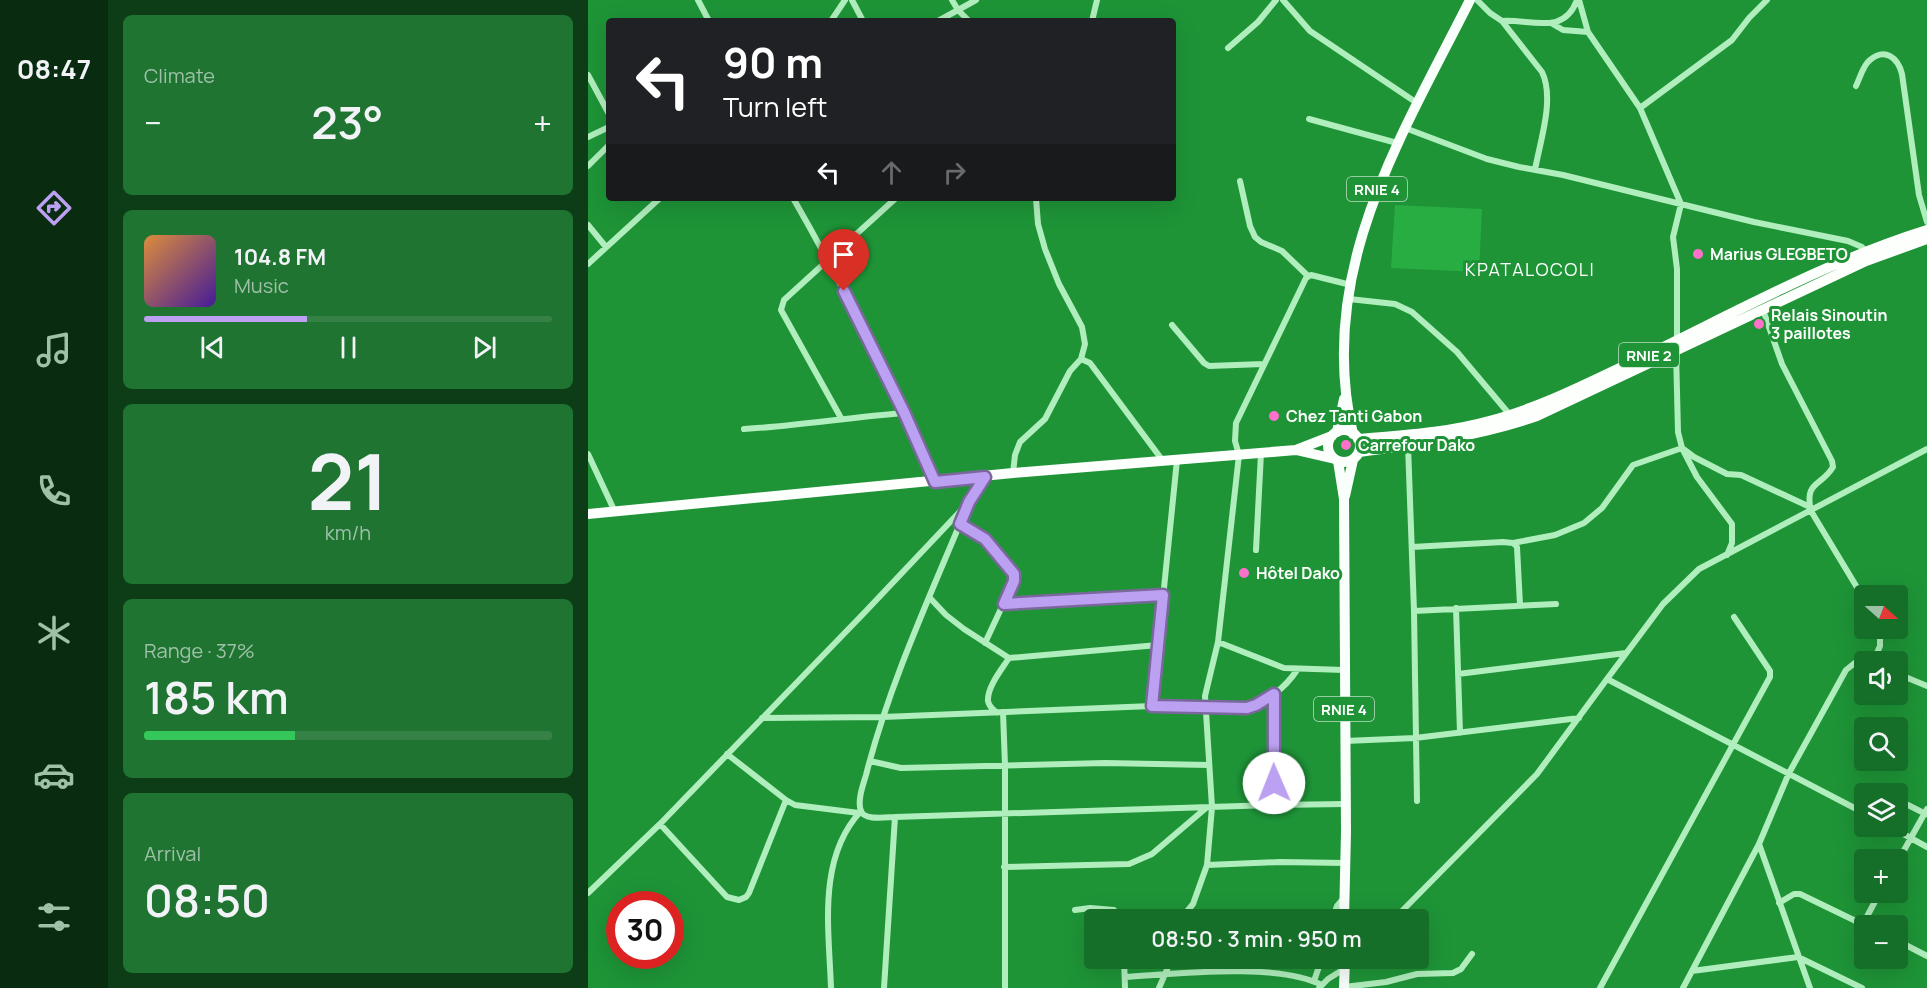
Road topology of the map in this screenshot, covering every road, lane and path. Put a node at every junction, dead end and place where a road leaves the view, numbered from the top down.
1 (698, 0) edge
2 (845, 0) edge
3 (852, 0) edge
4 (952, 0) edge
5 (976, 0) edge
6 (1097, 0) edge
7 (1276, 0) edge
8 (1283, 0) edge
9 (1470, 0) edge
10 (1477, 0) edge
11 (1578, 0) edge
12 (1767, 0) edge
13 (958, 10) junction
14 (707, 18) edge
15 (833, 18) edge
16 (861, 18) edge
17 (943, 18) edge
18 (966, 18) edge
19 (1093, 18) edge
20 (1502, 21) junction
21 (1550, 23) junction
22 (1588, 32) junction
23 (1228, 48) dead end
24 (588, 75) edge
25 (1856, 86) dead end
26 (1417, 103) junction
27 (606, 108) edge
28 (1640, 108) junction
29 (1309, 119) dead end
30 (606, 128) edge
31 (1404, 128) junction
32 (588, 137) edge
33 (1397, 143) junction
34 (606, 148) edge
35 (588, 166) edge
36 (1535, 170) junction
37 (1240, 181) dead end
38 (657, 201) edge
39 (795, 201) edge
40 (893, 201) edge
41 (1035, 201) edge
42 (1681, 204) junction
43 (1927, 222) edge
44 (588, 225) edge
45 (1927, 230) edge
46 (1927, 239) edge
47 (606, 248) junction
48 (1869, 255) junction
49 (829, 260) junction
50 (588, 264) edge
51 (1308, 276) junction
52 (1351, 285) junction
53 (1349, 299) junction
54 (1763, 310) junction
55 (1172, 325) dead end
56 (1677, 346) junction
57 (1081, 359) junction
58 (1263, 364) junction
59 (1345, 395) junction
60 (904, 412) junction
61 (1510, 415) junction
62 (841, 418) junction
63 (744, 429) dead end
64 (1335, 434) junction
65 (1356, 436) junction
66 (1408, 446) junction
67 (1682, 448) junction
68 (1927, 449) edge
69 (1296, 450) junction
70 (1261, 453) junction
71 (588, 454) edge
72 (1239, 455) junction
73 (1356, 456) junction
74 (1177, 460) junction
75 (1336, 460) junction
76 (1163, 462) junction
77 (1013, 473) junction
78 (985, 477) junction
79 (935, 482) junction
80 (1344, 499) junction
81 (969, 502) junction
82 (1811, 509) junction
83 (615, 512) junction
84 (588, 514) edge
85 (960, 524) junction
86 (1514, 543) junction
87 (1412, 547) junction
88 (1256, 550) dead end
89 (1727, 555) junction
90 (1856, 585) edge
91 (1163, 595) junction
92 (930, 598) junction
93 (1004, 604) junction
94 (1556, 604) dead end
95 (1520, 605) junction
96 (1456, 608) junction
97 (1414, 611) junction
98 (1734, 617) dead end
99 (1218, 642) junction
100 (985, 643) junction
101 (1158, 645) junction
102 (1626, 653) junction
103 (1009, 658) junction
104 (1854, 664) edge
105 (1297, 670) junction
106 (1344, 670) junction
107 (1458, 674) junction
108 (1908, 678) edge
109 (1607, 679) junction
110 (1927, 686) edge
111 (1274, 694) junction
112 (1152, 706) junction
113 (1206, 707) junction
114 (1000, 713) junction
115 (883, 717) junction
116 (762, 718) junction
117 (1579, 718) junction
118 (1460, 733) junction
119 (1415, 738) junction
120 (1344, 741) junction
121 (1733, 744) junction
122 (728, 754) junction
123 (870, 761) junction
124 (1005, 765) junction
125 (1209, 765) junction
126 (1789, 773) junction
127 (786, 800) junction
128 (1417, 801) dead end
129 (1345, 804) junction
130 (1908, 804) edge
131 (1275, 805) junction
132 (1854, 805) edge
133 (1209, 807) junction
134 (860, 812) junction
135 (1926, 812) edge
136 (1005, 814) junction
137 (895, 817) junction
138 (660, 824) junction
139 (1910, 838) junction
140 (1759, 844) junction
141 (1927, 847) edge
142 (1904, 849) edge
143 (1345, 863) junction
144 (1208, 865) junction
145 (1004, 867) junction
146 (588, 893) edge
147 (1344, 899) junction
148 (1779, 903) junction
149 (1102, 909) edge
150 (1189, 909) edge
151 (1336, 909) edge
152 (1344, 909) edge
153 (1404, 909) edge
154 (1075, 910) dead end
155 (1854, 920) edge
156 (1908, 946) edge
157 (1472, 954) dead end
158 (1927, 956) edge
159 (1798, 957) junction
160 (1125, 969) edge
161 (1167, 969) edge
162 (1318, 969) edge
163 (1339, 969) edge
164 (1345, 969) edge
165 (1692, 971) junction
166 (1165, 975) junction
167 (1125, 977) junction
168 (1314, 981) junction
169 (1320, 986) edge
170 (831, 988) edge
171 (884, 988) edge
172 (1005, 988) edge
173 (1125, 988) edge
174 (1159, 988) edge
175 (1344, 988) edge
176 (1600, 988) edge
177 (1683, 988) edge
178 (1810, 988) edge
179 (1862, 988) edge

1 - 14 street
2 - 15 street
3 - 16 street
4 - 13 street
5 - 13 street
6 - 19 street
7 - 23 street
8 - 26 street
9 - 26 main road, RNIE 4
10 - 20 street
11 - 21 street
11 - 22 street
12 - 28 street
13 - 17 street
13 - 18 street
20 - 21 street
20 - 36 street
21 - 22 street
22 - 28 street
24 - 27 street
25 - 43 street
26 - 31 main road, RNIE 4
28 - 42 street
29 - 33 street
30 - 32 street
31 - 33 main road, RNIE 4
31 - 36 street
33 - 52 main road, RNIE 4
34 - 35 street
36 - 42 street
37 - 51 street
38 - 47 street
39 - 49 street
40 - 49 street
41 - 57 street
42 - 48 street
42 - 56 street
44 - 47 street
45 - 48 highway, RNIE 2
46 - 48 highway, RNIE 2
47 - 50 street
48 - 54 highway, RNIE 2
48 - 56 highway, RNIE 2
49 - 60 street
49 - 62 street
51 - 52 street
51 - 58 street
52 - 53 main road, RNIE 4
53 - 59 main road, RNIE 4
53 - 61 street
54 - 56 highway, RNIE 2
54 - 82 street
55 - 58 street
56 - 61 highway, RNIE 2
56 - 66 highway, RNIE 2
56 - 67 street
57 - 76 street
57 - 77 street
58 - 72 street
59 - 64 main road, RNIE 4
59 - 65 main road, RNIE 4
60 - 62 street
60 - 79 street
61 - 65 highway, RNIE 2
62 - 63 street
64 - 65 highway
64 - 69 highway
64 - 75 highway
65 - 73 highway
66 - 73 highway, RNIE 2
66 - 87 street
67 - 82 street
67 - 86 street
67 - 89 street
68 - 82 street
69 - 70 highway
69 - 75 highway
70 - 72 highway
70 - 88 street
71 - 83 street
72 - 74 highway
72 - 99 street
73 - 75 highway
73 - 80 main road, RNIE 4
74 - 76 highway
74 - 91 street
75 - 80 main road, RNIE 4
76 - 77 highway
77 - 78 highway
78 - 79 highway
78 - 81 street
79 - 83 highway
80 - 106 main road, RNIE 4
81 - 85 street
81 - 116 street
82 - 89 street
82 - 90 street
83 - 84 highway
85 - 92 street
85 - 93 street
86 - 87 street
86 - 95 street
87 - 97 street
89 - 102 street
91 - 93 street
91 - 101 street
92 - 100 street
92 - 115 street
93 - 100 street
94 - 95 street
95 - 96 street
96 - 97 street
96 - 107 street
97 - 119 street
98 - 121 street
99 - 105 street
99 - 113 street
100 - 103 street
101 - 103 street
101 - 112 street
102 - 107 street
102 - 109 street
103 - 114 street
104 - 126 street
105 - 106 street
105 - 111 street
106 - 120 main road, RNIE 4
107 - 118 street
108 - 110 street
109 - 117 street
109 - 121 street
111 - 113 street
111 - 131 street
112 - 113 street
112 - 114 street
113 - 125 street
114 - 115 street
114 - 124 street
115 - 116 street
115 - 123 street
116 - 122 street
117 - 118 street
117 - 153 street
118 - 119 street
119 - 120 street
119 - 128 street
120 - 129 main road, RNIE 4
121 - 126 street
121 - 176 street
122 - 127 street
122 - 138 street
123 - 124 street
123 - 134 street
124 - 125 street
124 - 136 street
125 - 133 street
126 - 132 street
126 - 140 street
127 - 134 street
127 - 138 street
129 - 131 street
129 - 143 main road, RNIE 4
130 - 135 street
131 - 133 street
133 - 136 street
133 - 144 street
133 - 145 street
134 - 137 street
134 - 170 street
135 - 139 street
136 - 137 street
136 - 145 street
137 - 171 street
138 - 146 street
139 - 141 street
139 - 142 street
140 - 148 street
140 - 165 street
143 - 144 street
143 - 147 main road, RNIE 4
144 - 150 street
145 - 172 street
147 - 151 street
147 - 152 main road, RNIE 4
148 - 155 street
148 - 159 street
149 - 154 street
156 - 158 street
157 - 175 street
159 - 165 street
159 - 178 street
159 - 179 street
160 - 167 street
161 - 166 street
162 - 168 street
163 - 169 street
164 - 175 main road
165 - 177 street
166 - 167 street
166 - 168 street
166 - 174 street
167 - 173 street
168 - 169 street

